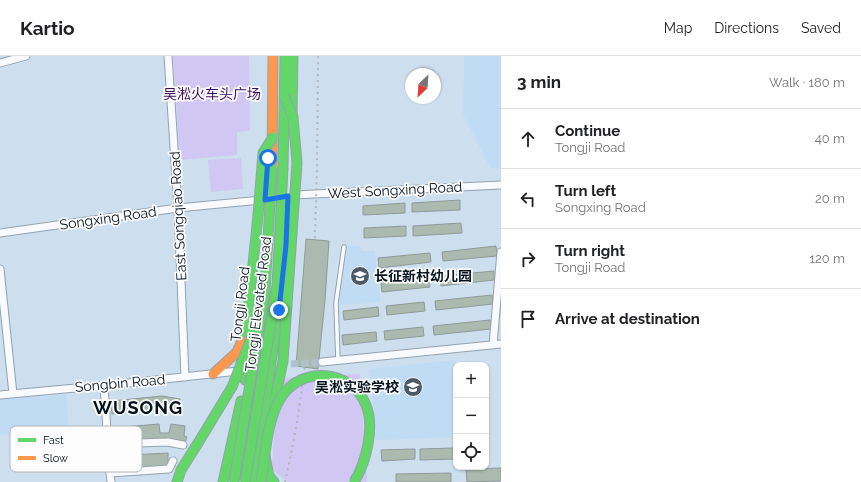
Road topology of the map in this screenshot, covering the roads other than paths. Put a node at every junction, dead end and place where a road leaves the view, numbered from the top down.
1 (26, 56) edge
2 (168, 56) edge
3 (268, 56) edge
4 (273, 56) edge
5 (285, 56) edge
6 (293, 56) edge
7 (0, 63) edge
8 (284, 96) junction
9 (272, 138) junction
10 (501, 184) edge
11 (288, 196) junction
12 (265, 200) junction
13 (178, 208) junction
14 (0, 233) edge
15 (344, 247) dead end
16 (501, 252) edge
17 (0, 269) edge
18 (260, 324) junction
19 (3, 332) edge
20 (246, 333) junction
21 (501, 344) edge
22 (493, 345) junction
23 (273, 358) junction
24 (338, 361) junction
25 (287, 362) junction
26 (322, 362) tunnel mouth
27 (240, 370) junction
28 (213, 374) junction
29 (185, 377) junction
30 (270, 378) junction
31 (245, 380) junction
32 (104, 386) junction
33 (14, 394) junction
34 (0, 395) edge
35 (107, 426) edge
36 (142, 443) edge
37 (183, 445) dead end
38 (173, 462) dead end
39 (142, 471) edge
40 (125, 472) edge
41 (110, 473) joint
42 (111, 482) edge
43 (177, 482) edge
44 (219, 482) edge
45 (224, 482) edge
46 (234, 482) edge
47 (245, 482) edge
48 (253, 482) edge
49 (261, 482) edge
50 (274, 482) edge
51 (354, 482) edge

1 - 7 street
2 - 13 street, East Songqiao Road
3 - 12 main road, Tongji Road
4 - 9 main road, Tongji Elevated Road
5 - 8 main road, Tongji Elevated Road
6 - 11 main road
8 - 25 main road, bridge
8 - 47 main road, Tongji Elevated Road, bridge
9 - 18 main road, Tongji Elevated Road, bridge
9 - 20 main road, bridge
10 - 11 street, West Songxing Road
11 - 12 street, Songxing Road
11 - 23 main road
12 - 13 street, Songxing Road
12 - 31 main road, Tongji Road
13 - 14 street, Songxing Road
13 - 29 street, East Songqiao Road
15 - 24 lane
16 - 22 street
17 - 19 street
18 - 43 main road, bridge
18 - 46 main road, Tongji Elevated Road, bridge
19 - 33 street
20 - 27 main road
20 - 28 main road
21 - 22 street
22 - 24 street
23 - 25 street
23 - 30 main road
24 - 26 street
25 - 30 main road
25 - 50 main road
27 - 28 street, Songbin Road
27 - 31 main road
27 - 44 main road
28 - 29 street, Songbin Road
29 - 32 street, Songbin Road
30 - 48 main road
31 - 45 main road, Tongji Road
32 - 33 street, Songbin Road
32 - 35 street
33 - 34 street, Songbin Road
36 - 37 street
38 - 39 street
40 - 41 street
41 - 42 street
49 - 51 main road, bridge

